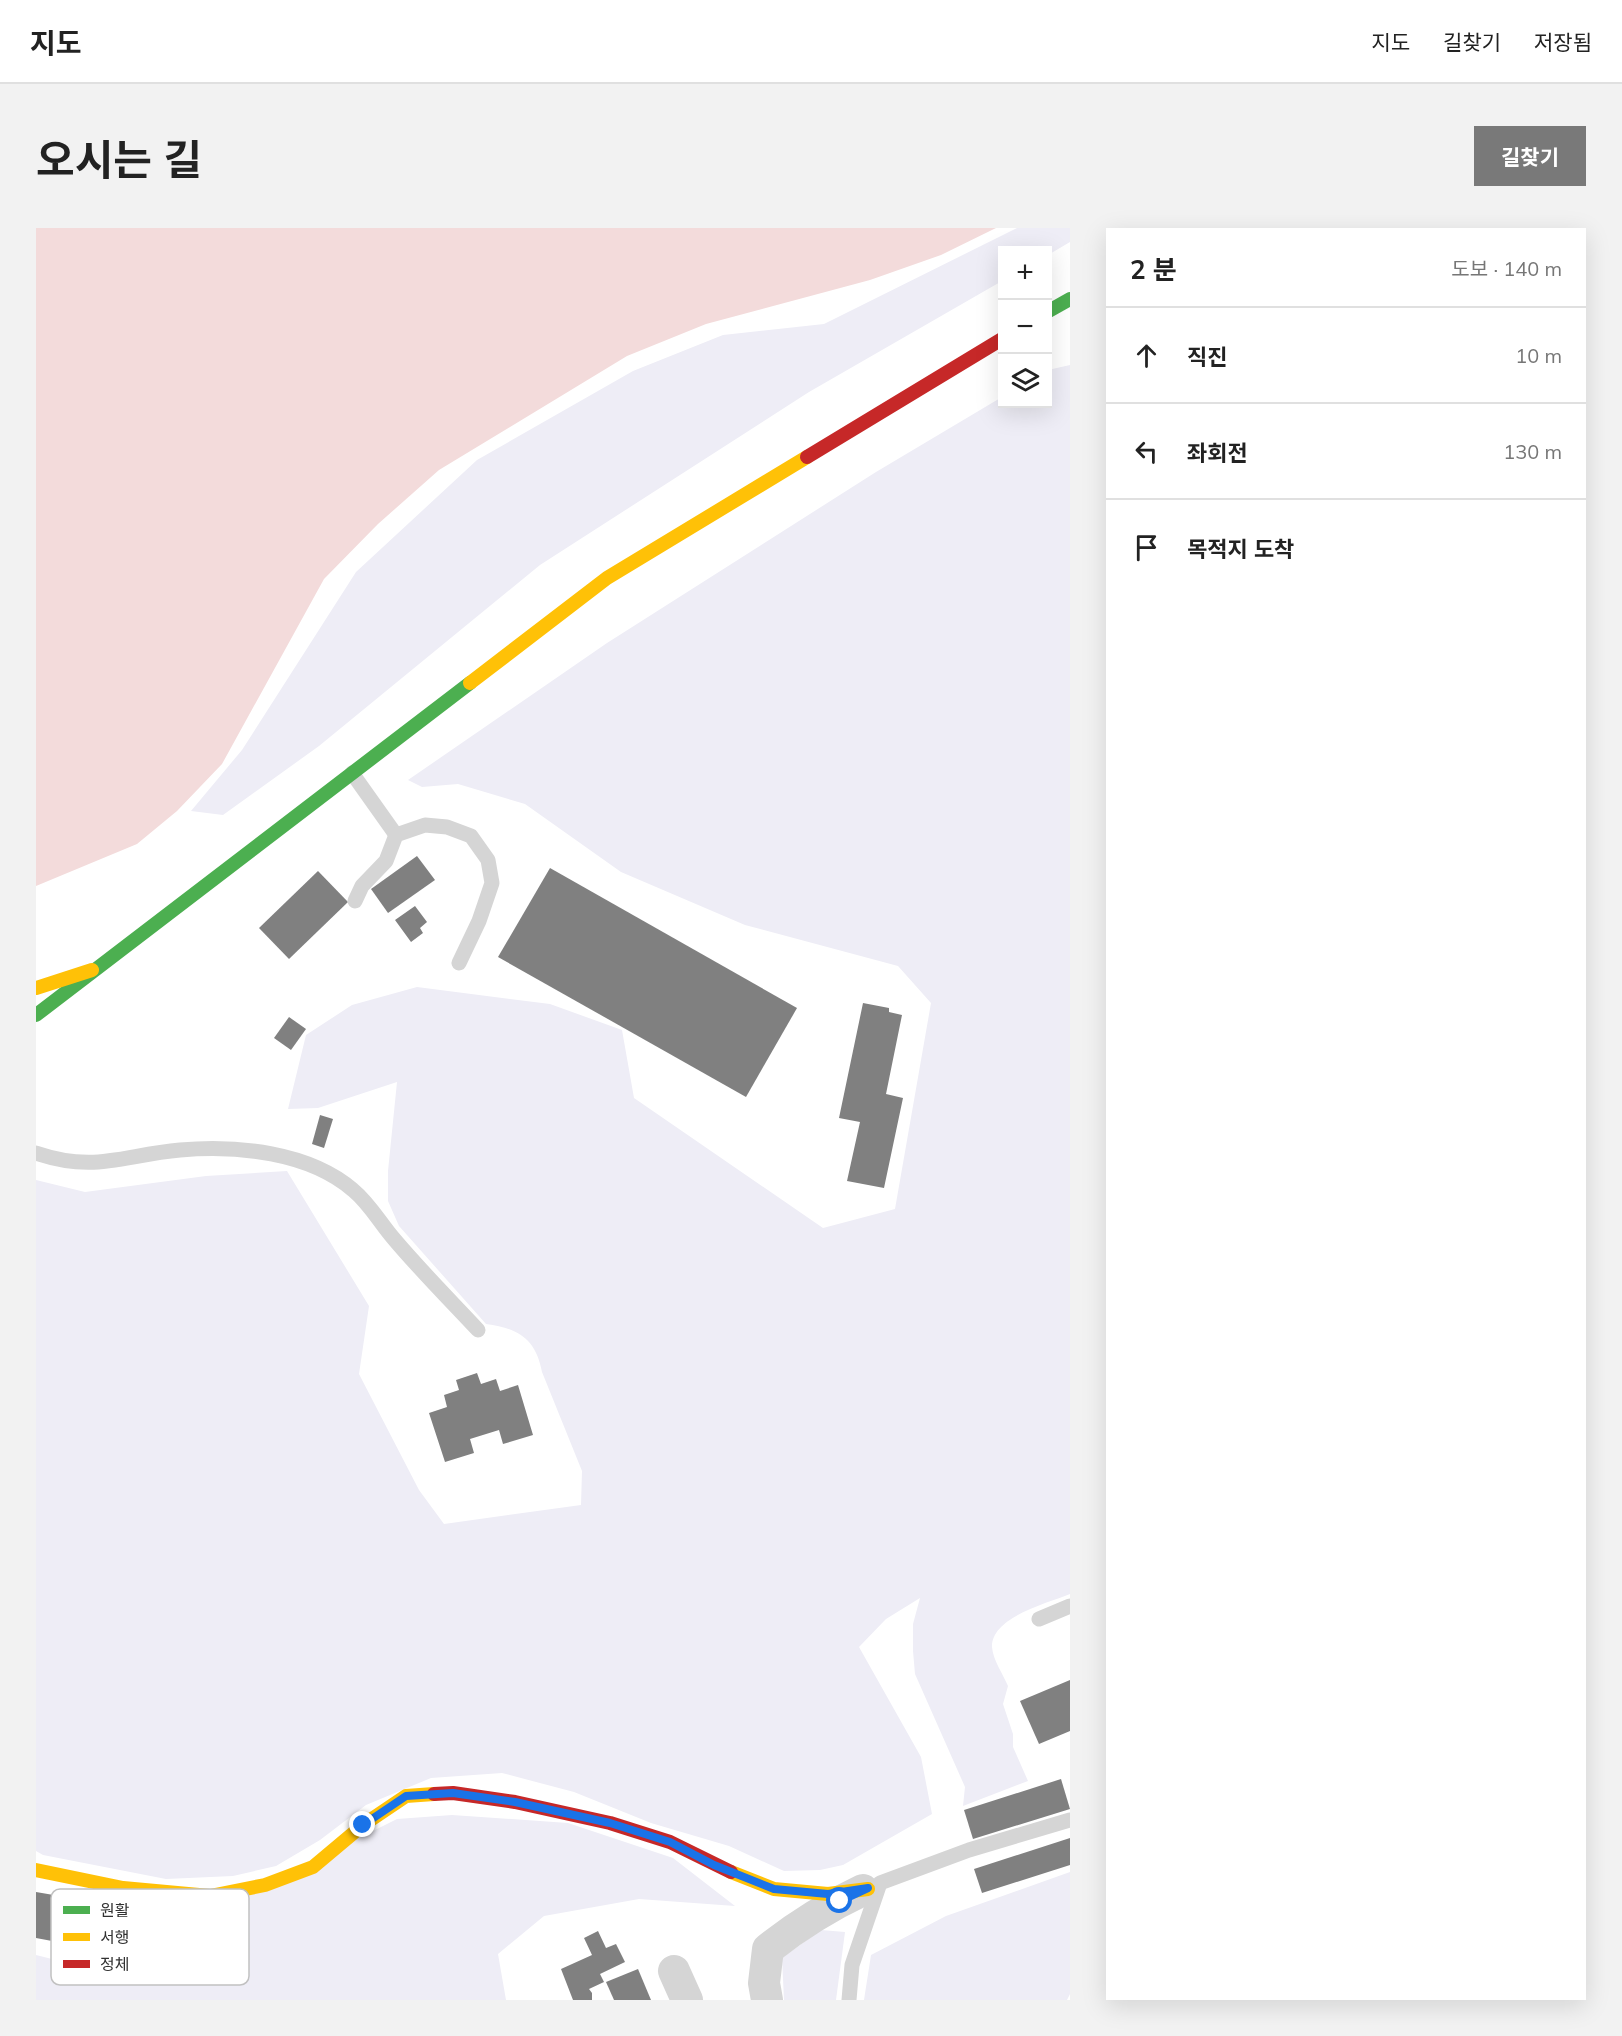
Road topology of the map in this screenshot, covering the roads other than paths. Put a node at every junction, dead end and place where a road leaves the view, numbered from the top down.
1 (1070, 299) edge
2 (1052, 309) edge
3 (998, 341) edge
4 (352, 773) junction
5 (396, 835) junction
6 (355, 901) dead end
7 (459, 963) dead end
8 (94, 970) junction
9 (36, 988) edge
10 (36, 1015) edge
11 (36, 1153) edge
12 (478, 1330) dead end
13 (1070, 1606) edge
14 (1039, 1619) dead end
15 (1070, 1820) edge
16 (36, 1870) edge
17 (874, 1886) junction
18 (134, 1889) edge
19 (245, 1889) edge
20 (674, 1971) dead end
21 (687, 2000) edge
22 (767, 2000) edge
23 (849, 2000) edge

1 - 2 main road
3 - 4 main road
4 - 5 lane
4 - 8 main road
5 - 6 lane
5 - 7 lane
8 - 9 main road
8 - 10 main road
11 - 12 lane
13 - 14 lane
15 - 17 lane
16 - 18 main road
17 - 19 main road
17 - 22 street
17 - 23 lane
20 - 21 street

